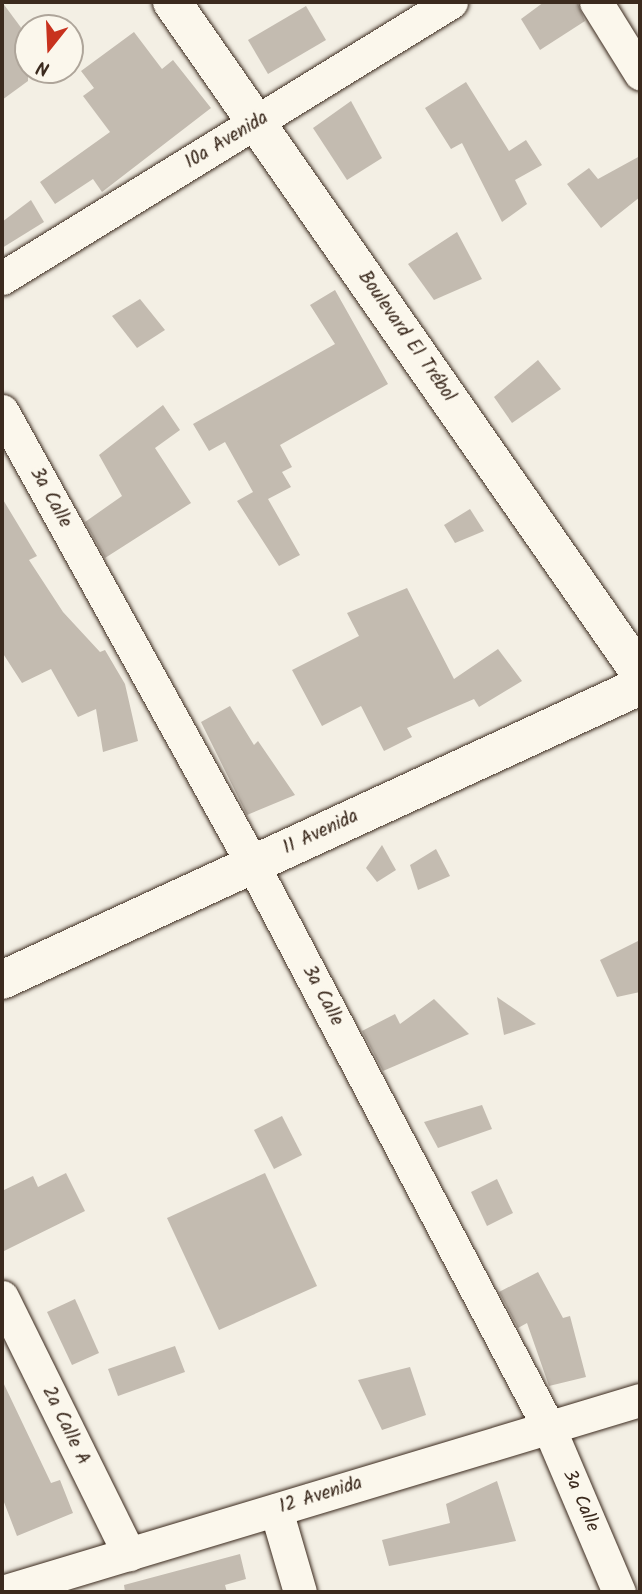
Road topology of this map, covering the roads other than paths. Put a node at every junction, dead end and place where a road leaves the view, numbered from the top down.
1 (172, 2) edge
2 (452, 2) edge
3 (596, 2) edge
4 (640, 73) edge
5 (257, 123) junction
6 (2, 278) edge
7 (2, 411) edge
8 (640, 673) edge
9 (640, 686) edge
10 (253, 864) junction
11 (2, 980) edge
12 (2, 1297) edge
13 (640, 1400) edge
14 (549, 1428) junction
15 (276, 1510) junction
16 (129, 1554) junction
17 (2, 1592) edge
18 (300, 1592) edge
19 (619, 1592) edge

1 - 5 main road, Boulevard El Trébol
2 - 5 street, 10a Avenida
3 - 4 street
5 - 6 street, 10a Avenida
5 - 8 main road, Boulevard El Trébol
7 - 10 street, 3a Calle
9 - 10 main road, 11 Avenida
10 - 11 main road, 11 Avenida
10 - 14 street, 3a Calle
12 - 16 street, 2a Calle A
13 - 14 street, 12 Avenida
14 - 15 street, 12 Avenida
14 - 19 street, 3a Calle
15 - 16 street, 12 Avenida
15 - 18 street
16 - 17 street, 12 Avenida

